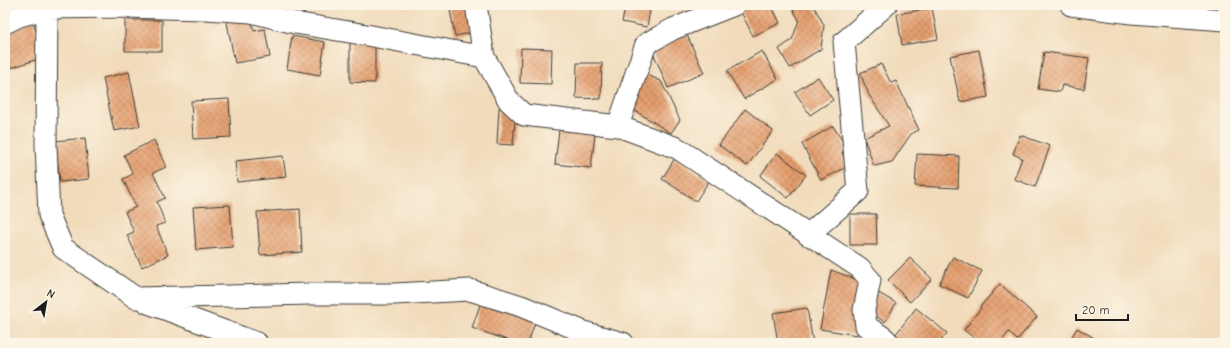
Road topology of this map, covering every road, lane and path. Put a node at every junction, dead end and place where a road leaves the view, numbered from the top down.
1 (476, 5) edge
2 (732, 5) edge
3 (886, 5) edge
4 (1071, 5) edge
5 (46, 6) edge
6 (1225, 20) edge
7 (5, 23) edge
8 (484, 58) junction
9 (618, 126) junction
10 (808, 235) junction
11 (136, 298) junction
12 (257, 343) edge
13 (623, 343) edge
14 (889, 343) edge

1 - 8 street
2 - 9 street
3 - 10 street
4 - 6 street
5 - 7 street
5 - 8 street
5 - 11 street
8 - 9 street
9 - 10 street
10 - 14 street
11 - 12 street
11 - 13 street

